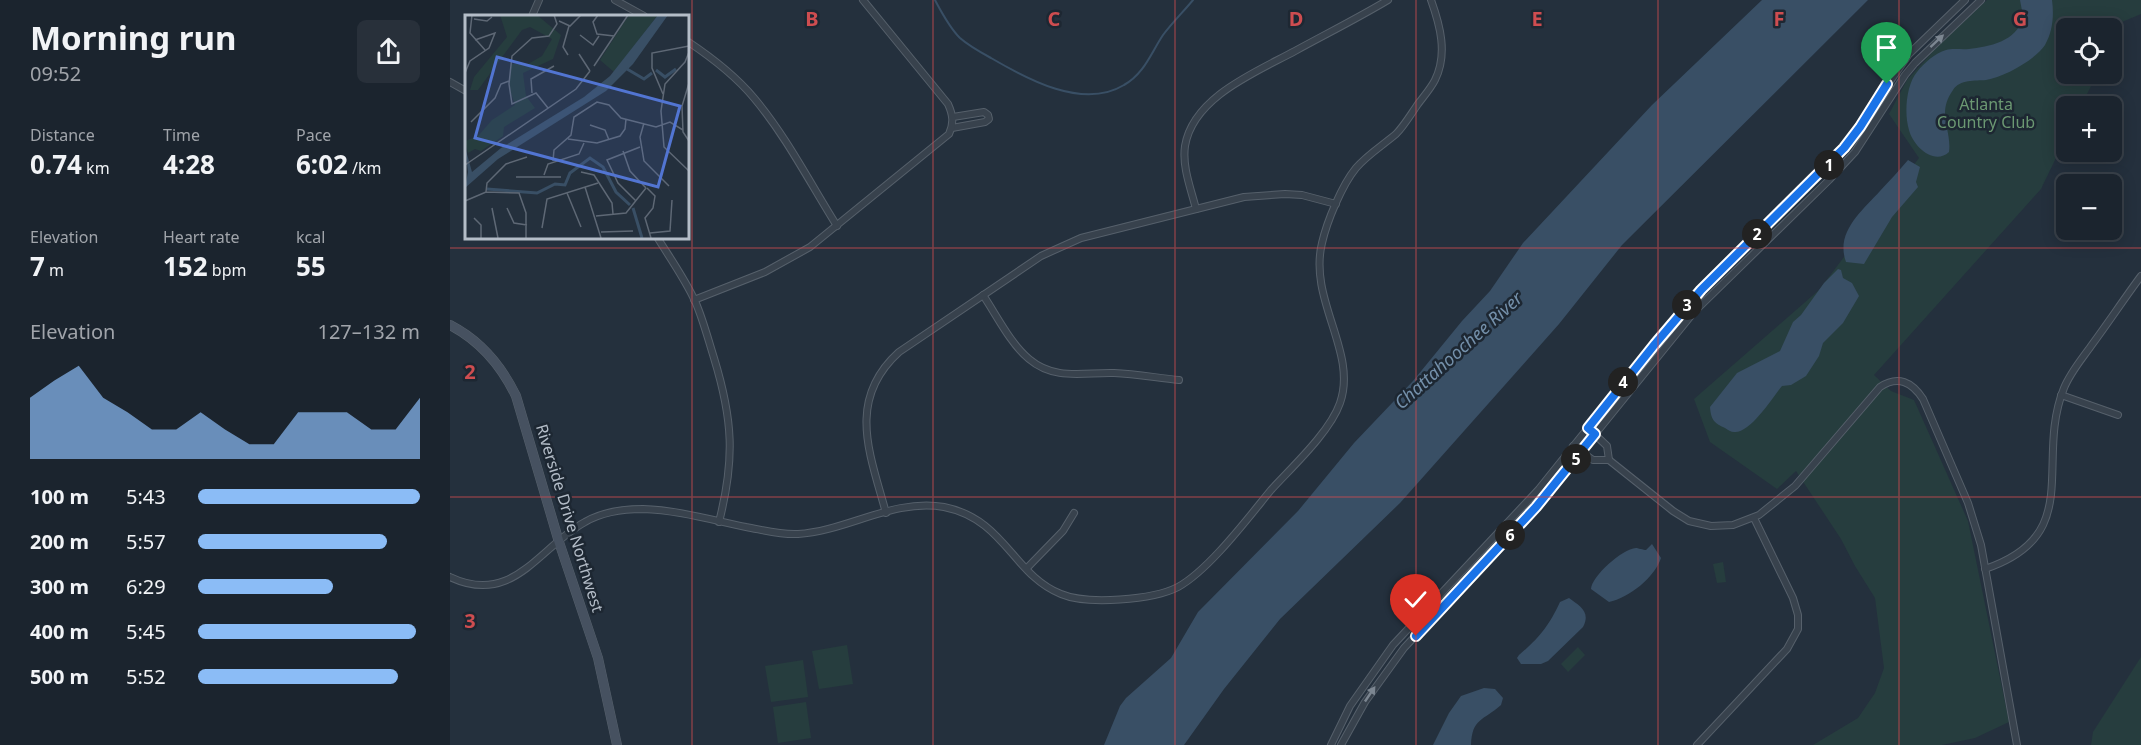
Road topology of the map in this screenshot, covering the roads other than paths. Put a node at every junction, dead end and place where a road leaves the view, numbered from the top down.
1 (539, 0) edge
2 (615, 0) edge
3 (863, 0) edge
4 (1388, 0) edge
5 (1431, 0) edge
6 (1965, 0) edge
7 (1981, 0) edge
8 (532, 15) edge
9 (642, 15) edge
10 (688, 41) edge
11 (450, 82) edge
12 (465, 90) edge
13 (953, 117) junction
14 (952, 128) junction
15 (1336, 204) junction
16 (1196, 209) junction
17 (837, 226) junction
18 (658, 238) edge
19 (2140, 280) edge
20 (983, 295) junction
21 (694, 300) junction
22 (450, 325) edge
23 (1179, 380) dead end
24 (2061, 395) junction
25 (2118, 415) dead end
26 (1588, 428) junction
27 (1595, 434) junction
28 (1573, 446) junction
29 (1581, 452) junction
30 (1610, 460) junction
31 (886, 513) junction
32 (1074, 513) dead end
33 (1754, 518) junction
34 (719, 522) junction
35 (559, 542) junction
36 (1027, 568) junction
37 (1985, 569) junction
38 (450, 577) edge
39 (617, 745) edge
40 (1331, 745) edge
41 (1341, 745) edge
42 (1697, 745) edge
43 (2017, 745) edge

1 - 8 street
2 - 9 street
3 - 13 street
4 - 16 street
5 - 15 street
6 - 26 street
27 -> 7 street
10 - 17 street
11 - 12 street
13 - 14 street
13 - 14 street
14 - 17 street
15 - 16 street
15 - 36 street
16 - 20 street
17 - 21 street
18 - 21 street
19 - 24 street
20 - 23 street
20 - 31 street
21 - 34 street
22 - 35 street, Riverside Drive Northwest
24 - 25 street
24 - 37 street
26 - 27 street
26 - 28 street
27 - 29 street
27 - 30 street
28 - 29 street
28 - 40 street
29 - 30 street
41 -> 29 street
30 - 33 street
31 - 34 street
31 - 36 street
32 - 36 street
33 - 37 street
33 - 42 street
34 - 35 street
35 - 38 street
35 - 39 street, Riverside Drive Northwest
37 - 43 street

